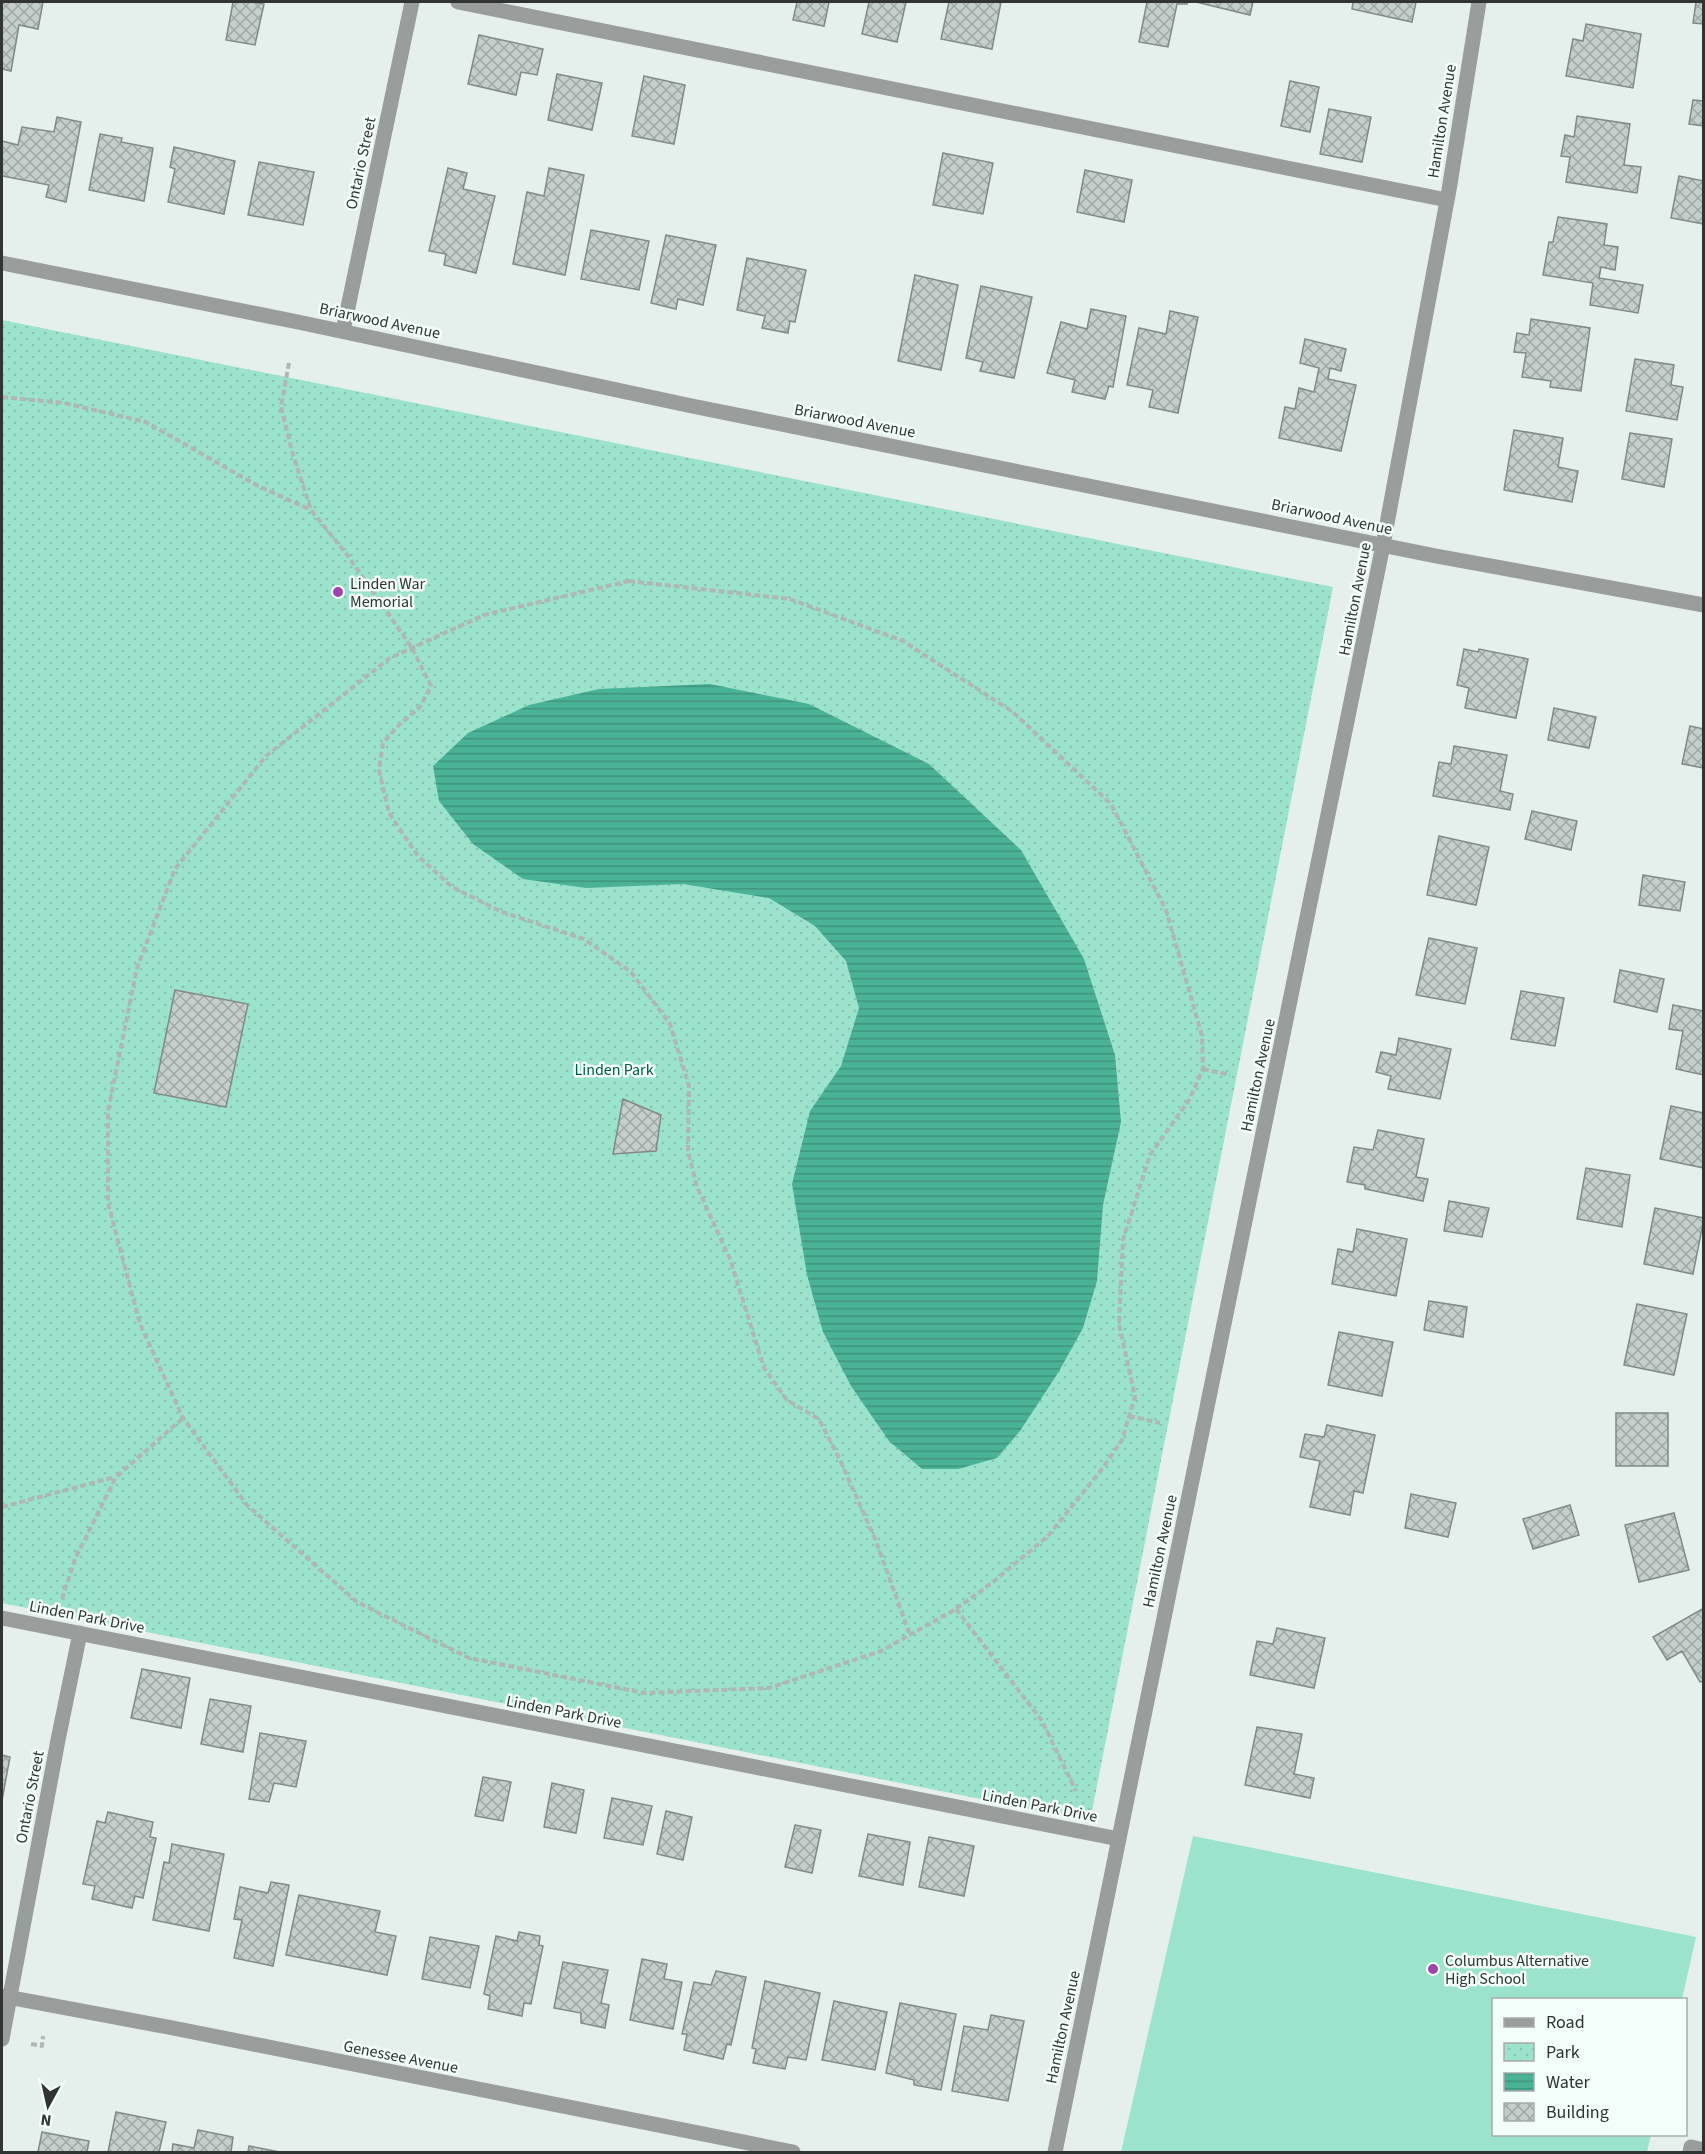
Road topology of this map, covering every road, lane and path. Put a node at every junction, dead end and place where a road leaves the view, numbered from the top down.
1 (412, 2) edge
2 (458, 2) edge
3 (1479, 2) edge
4 (1447, 200) junction
5 (2, 263) edge
6 (343, 331) junction
7 (289, 363) dead end
8 (2, 397) edge
9 (311, 510) junction
10 (1383, 545) junction
11 (1704, 605) edge
12 (412, 648) junction
13 (1203, 1069) junction
14 (1230, 1075) dead end
15 (1129, 1416) junction
16 (183, 1418) junction
17 (1160, 1424) dead end
18 (116, 1477) junction
19 (2, 1507) edge
20 (956, 1609) junction
21 (2, 1618) edge
22 (53, 1628) junction
23 (80, 1633) junction
24 (910, 1635) junction
25 (1076, 1791) dead end
26 (1119, 1839) junction
27 (6, 1997) edge
28 (43, 2036) dead end
29 (2, 2039) edge
30 (30, 2043) dead end
31 (1704, 2150) edge
32 (793, 2152) edge
33 (1055, 2152) edge
34 (1690, 2152) edge

1 - 6 street, Ontario Street
2 - 4 street
3 - 4 street, Hamilton Avenue
4 - 10 street, Hamilton Avenue
5 - 6 street, Briarwood Avenue
6 - 10 street, Briarwood Avenue
7 - 9 path
8 - 9 path
9 - 12 path
10 - 11 street, Briarwood Avenue
10 - 26 street, Hamilton Avenue
12 - 13 path
12 - 16 path
12 - 24 path
13 - 14 path
13 - 15 path
15 - 17 path
15 - 20 path
16 - 18 path
16 - 24 path
18 - 19 path
18 - 22 path
20 - 24 path
20 - 25 path
21 - 22 street, Linden Park Drive
22 - 23 street, Linden Park Drive
23 - 26 street, Linden Park Drive
23 - 27 street, Ontario Street
26 - 33 street, Hamilton Avenue
27 - 29 street, Ontario Street
27 - 32 street, Genessee Avenue
28 - 30 path
31 - 34 street

